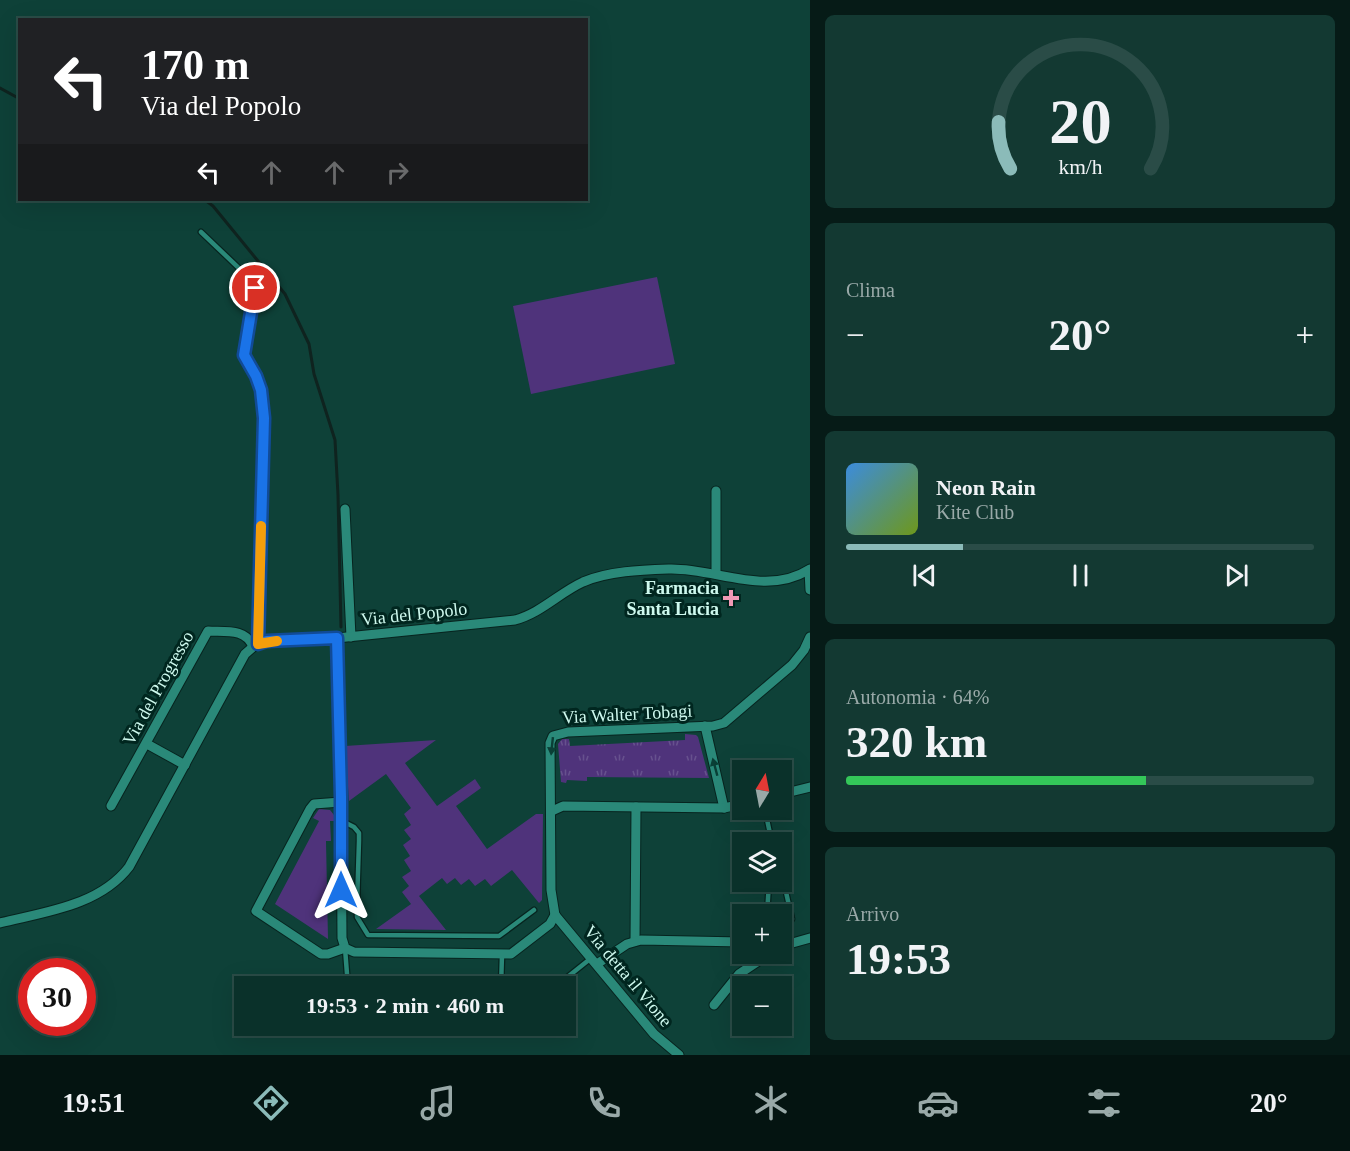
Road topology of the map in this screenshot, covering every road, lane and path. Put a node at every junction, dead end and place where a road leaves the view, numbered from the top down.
1 (201, 232) dead end
2 (716, 491) dead end
3 (345, 509) dead end
4 (810, 570) edge
5 (716, 574) junction
6 (810, 590) edge
7 (351, 637) junction
8 (337, 638) junction
9 (810, 638) edge
10 (256, 645) junction
11 (705, 726) junction
12 (147, 744) junction
13 (185, 765) junction
14 (810, 787) edge
15 (792, 792) edge
16 (341, 802) junction
17 (111, 806) dead end
18 (732, 806) edge
19 (636, 807) junction
20 (724, 808) junction
21 (552, 811) junction
22 (341, 821) junction
23 (341, 904) junction
24 (357, 904) junction
25 (534, 910) dead end
26 (555, 915) junction
27 (0, 923) edge
28 (810, 938) edge
29 (635, 941) junction
30 (732, 942) edge
31 (792, 943) edge
32 (350, 950) junction
33 (502, 955) junction
34 (594, 961) junction
35 (752, 964) edge
36 (349, 976) edge
37 (501, 976) edge
38 (572, 976) edge
39 (714, 1005) dead end
40 (678, 1055) edge

1 - 10 lane
2 - 5 street
3 - 7 street
4 - 5 street, Via del Popolo
4 - 6 street
5 - 7 street, Via del Popolo
7 - 8 street, Via del Popolo
8 - 10 street, Via del Popolo
8 - 16 street
9 - 11 street, Via Walter Tobagi
10 - 12 street, Via del Progresso
10 - 13 street
20 -> 11 street
11 -> 21 street, Via Walter Tobagi
12 - 13 street
12 - 17 street, Via del Progresso
13 - 27 street
14 - 15 street
16 - 22 street
16 - 32 street
18 - 20 street
19 - 20 street
19 - 21 street
19 - 29 street
21 - 26 street, Via Walter Tobagi
22 - 23 street
22 - 24 lane
23 - 24 lane
23 - 32 street
24 - 25 lane
26 - 33 street
26 - 34 street, Via detta il Vione
28 - 31 street
29 - 30 street
29 - 34 street
32 - 33 street
32 - 36 lane
33 - 37 lane
34 - 38 lane
34 - 40 street, Via detta il Vione
35 - 39 street

